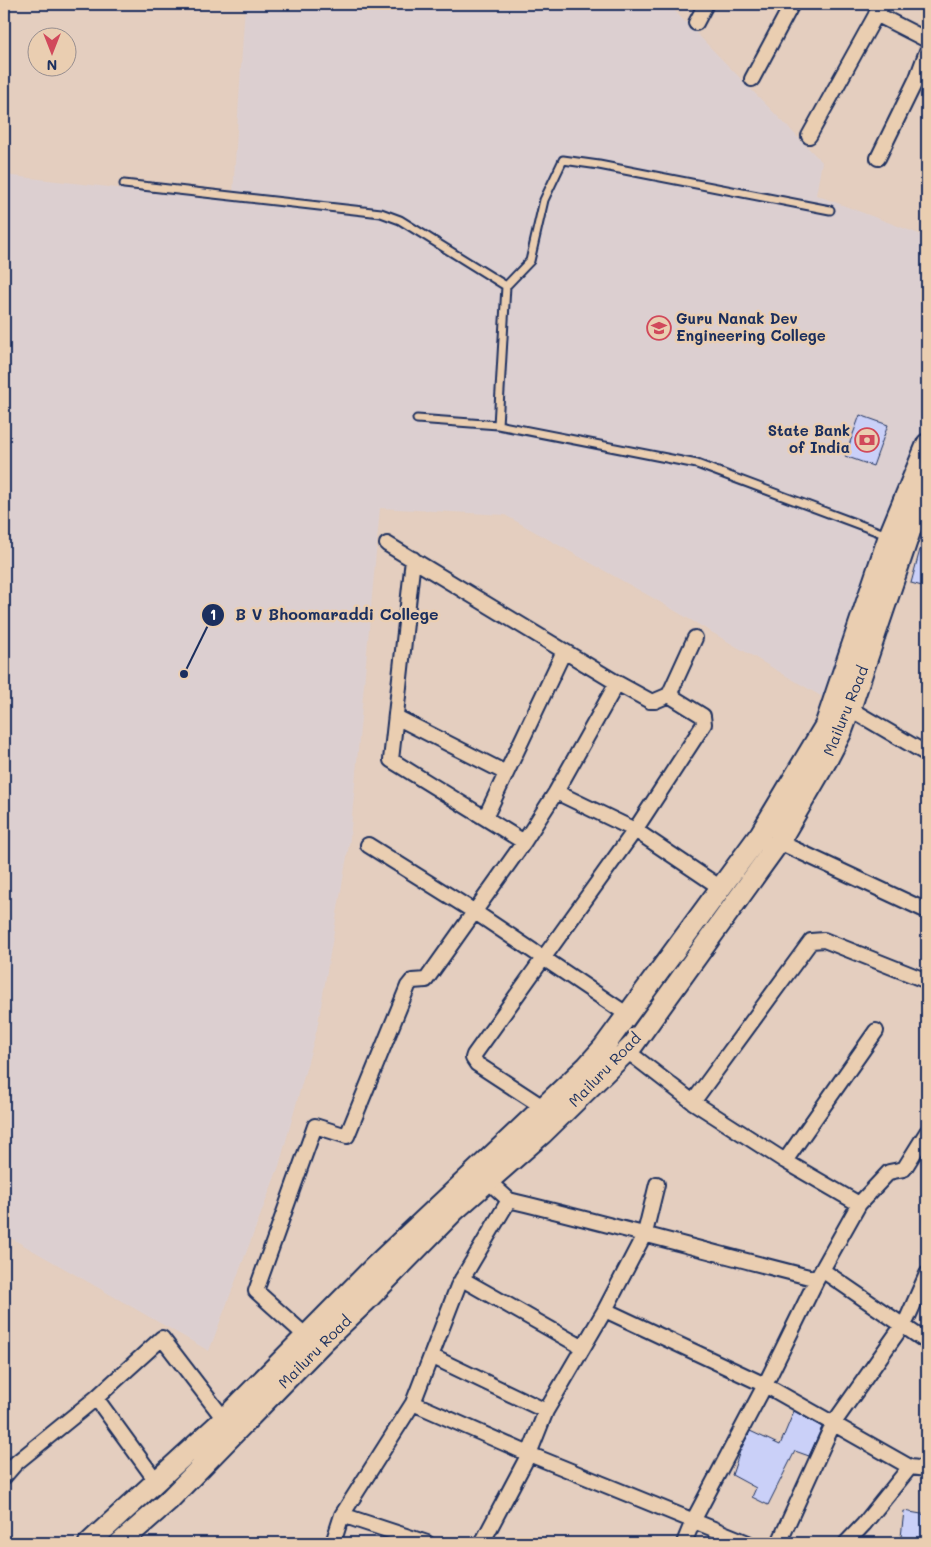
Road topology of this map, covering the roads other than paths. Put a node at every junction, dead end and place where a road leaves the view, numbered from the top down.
1 (706, 4) edge
2 (792, 4) edge
3 (879, 9) edge
4 (696, 23) dead end
5 (927, 40) edge
6 (927, 51) edge
7 (752, 79) dead end
8 (922, 81) edge
9 (809, 136) dead end
10 (878, 158) dead end
11 (124, 184) dead end
12 (830, 210) dead end
13 (506, 286) junction
14 (417, 419) dead end
15 (498, 425) junction
16 (927, 444) edge
17 (927, 481) edge
18 (898, 539) junction
19 (387, 544) dead end
20 (413, 559) junction
21 (695, 638) dead end
22 (564, 651) junction
23 (617, 683) junction
24 (669, 695) junction
25 (850, 710) junction
26 (396, 716) junction
27 (927, 754) edge
28 (506, 773) junction
29 (556, 792) junction
30 (485, 818) junction
31 (635, 830) junction
32 (524, 842) junction
33 (779, 842) junction
34 (368, 845) dead end
35 (721, 888) junction
36 (927, 911) edge
37 (475, 912) junction
38 (542, 958) junction
39 (927, 981) edge
40 (628, 1015) junction
41 (876, 1031) dead end
42 (627, 1050) junction
43 (693, 1102) junction
44 (543, 1107) junction
45 (927, 1132) edge
46 (785, 1161) junction
47 (488, 1181) junction
48 (656, 1184) dead end
49 (509, 1200) junction
50 (859, 1204) junction
51 (645, 1233) junction
52 (819, 1274) junction
53 (927, 1274) edge
54 (462, 1279) junction
55 (605, 1310) junction
56 (902, 1325) junction
57 (306, 1336) junction
58 (927, 1342) edge
59 (582, 1347) junction
60 (431, 1356) junction
61 (765, 1385) junction
62 (96, 1398) junction
63 (413, 1403) junction
64 (546, 1410) junction
65 (224, 1419) junction
66 (833, 1424) junction
67 (529, 1454) junction
68 (10, 1462) edge
69 (910, 1467) junction
70 (927, 1469) edge
71 (4, 1477) edge
72 (157, 1482) junction
73 (342, 1515) junction
74 (693, 1521) junction
75 (89, 1543) edge
76 (120, 1543) edge
77 (333, 1543) edge
78 (427, 1543) edge
79 (482, 1543) edge
80 (684, 1543) edge
81 (748, 1543) edge
82 (779, 1543) edge
83 (846, 1543) edge

1 - 4 street
2 - 7 street
3 - 5 street
3 - 9 street
6 - 8 street
8 - 10 street
11 - 13 lane
12 - 13 lane
13 - 15 lane
14 - 15 lane
15 - 18 lane
16 - 18 street
17 - 18 street, Mailuru Road
18 - 25 street, Mailuru Road
18 - 35 street
19 - 20 street
20 - 22 street
20 - 26 street
21 - 24 street
22 - 23 street
22 - 28 street
23 - 24 street
23 - 29 street
24 - 31 street
25 - 27 street
25 - 33 street, Mailuru Road
26 - 28 street
26 - 30 street
28 - 30 street
29 - 31 street
29 - 32 street
30 - 32 street
31 - 35 street
31 - 38 street
32 - 37 street
33 - 36 street
33 - 42 street, Mailuru Road
34 - 37 street
35 - 40 street
37 - 38 street
37 - 57 street
38 - 40 street
38 - 44 street
39 - 43 street
40 - 44 street
41 - 46 street
42 - 43 street
42 - 47 street, Mailuru Road
43 - 46 street
44 - 57 street
45 - 50 street
46 - 50 street
47 - 49 street
47 - 76 street, Mailuru Road
48 - 51 street
49 - 51 street
49 - 54 street
50 - 52 street
51 - 52 street
51 - 55 street
52 - 56 street
52 - 61 street
53 - 56 street
54 - 59 street
54 - 60 street
55 - 59 street
55 - 61 street
56 - 58 street
56 - 66 street
57 - 65 street
59 - 64 street
60 - 63 street
60 - 64 street
61 - 66 street
61 - 74 street
62 - 65 street
62 - 68 street
62 - 72 street
63 - 67 street
63 - 73 street
64 - 67 street
65 - 72 street
66 - 69 street
66 - 82 street
67 - 74 street
67 - 79 street
68 - 71 street
69 - 70 street
69 - 83 street
72 - 75 street
73 - 77 street
73 - 78 street
74 - 80 street
74 - 81 street

